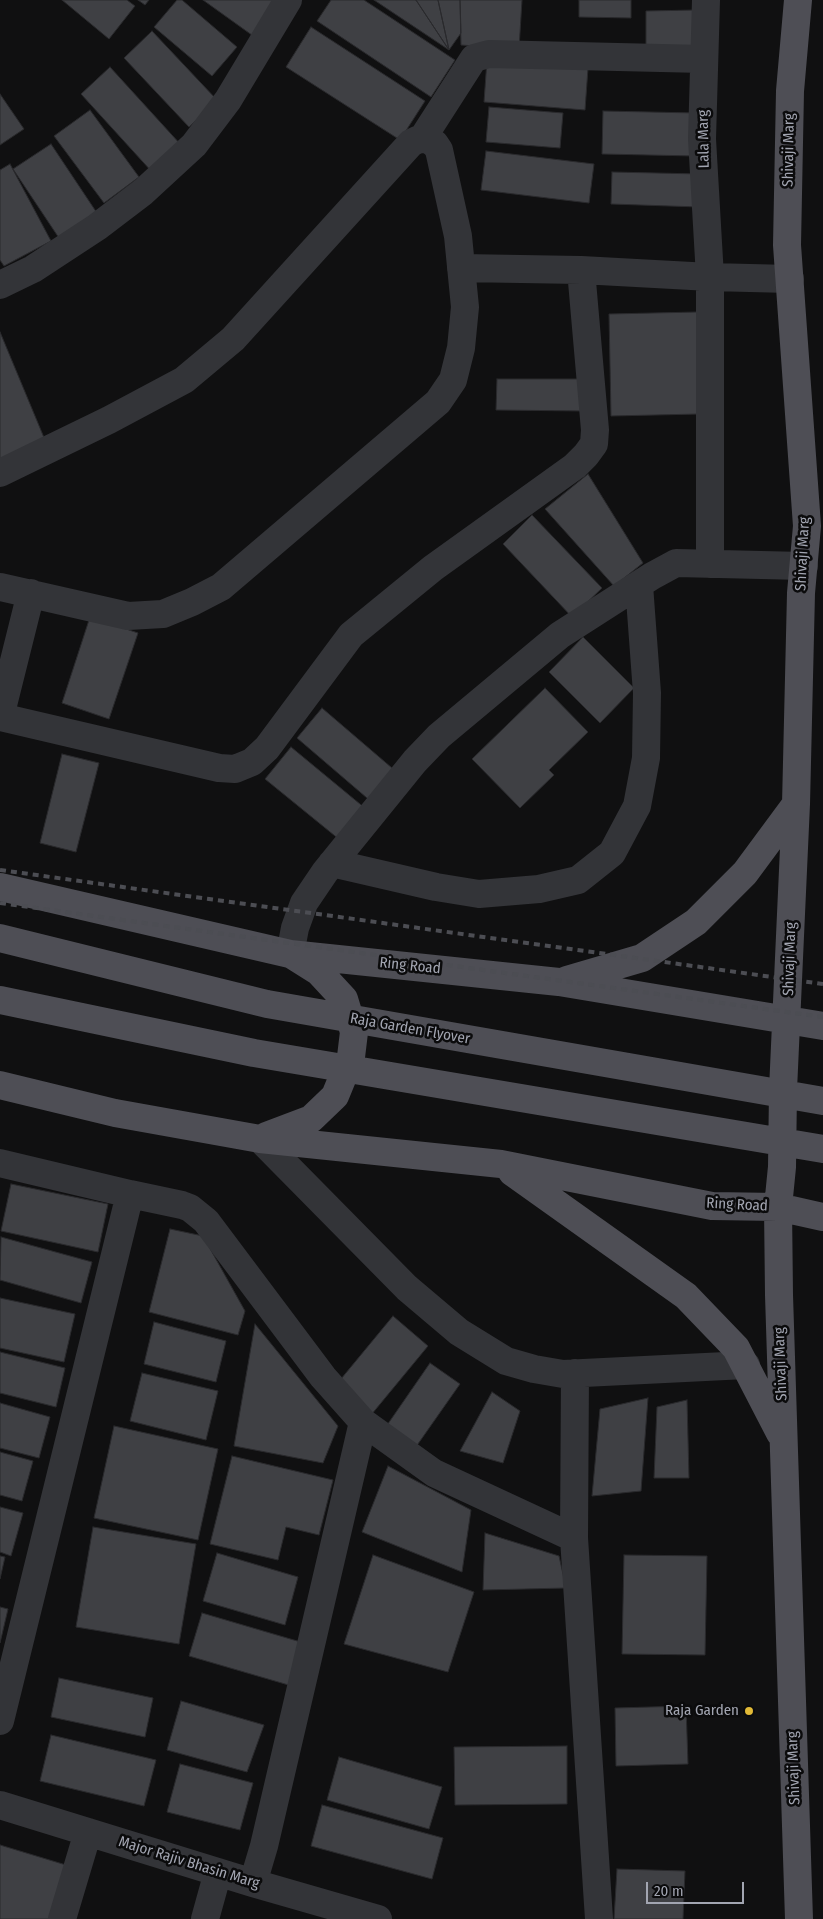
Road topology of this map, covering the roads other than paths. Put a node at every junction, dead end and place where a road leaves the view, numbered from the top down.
1 (288, 0) edge
2 (706, 0) edge
3 (798, 0) edge
4 (704, 59) junction
5 (422, 139) junction
6 (460, 268) junction
7 (581, 270) junction
8 (710, 277) junction
9 (790, 279) junction
10 (0, 285) edge
11 (0, 473) edge
12 (710, 564) junction
13 (804, 566) junction
14 (639, 585) junction
15 (0, 587) edge
16 (31, 593) junction
17 (0, 717) edge
18 (796, 804) junction
19 (332, 863) junction
20 (0, 887) edge
21 (0, 938) edge
22 (290, 954) junction
23 (559, 982) junction
24 (0, 1000) edge
25 (787, 1021) junction
26 (823, 1026) edge
27 (0, 1085) edge
28 (823, 1102) edge
29 (260, 1139) junction
30 (823, 1149) edge
31 (0, 1163) edge
32 (501, 1164) junction
33 (130, 1194) junction
34 (778, 1207) junction
35 (823, 1217) edge
36 (746, 1365) junction
37 (575, 1373) junction
38 (363, 1422) junction
39 (783, 1439) junction
40 (574, 1538) junction
41 (0, 1721) edge
42 (0, 1805) edge
43 (88, 1832) junction
44 (218, 1872) junction
45 (253, 1883) junction
46 (62, 1919) edge
47 (205, 1919) edge
48 (378, 1919) edge
49 (599, 1919) edge
50 (799, 1919) edge

1 - 10 street
2 - 4 street, Lala Marg
3 - 9 main road, Shivaji Marg
4 - 5 street
4 - 8 street, Lala Marg
5 - 6 street
5 - 11 street
6 - 7 street
6 - 16 street
7 - 8 street
7 - 17 street
8 - 9 street
8 - 12 street, Lala Marg
9 - 13 main road, Shivaji Marg
12 - 13 street
12 - 14 street
13 - 18 main road, Shivaji Marg
14 - 19 street
14 - 19 street
15 - 16 street
16 - 17 street
18 - 23 main road
18 - 25 main road, Shivaji Marg
19 - 22 street
20 - 22 main road, Ring Road
21 - 28 main road, Raja Garden Flyover
22 - 23 main road, Ring Road
22 - 29 main road
23 - 25 main road, Ring Road
24 - 30 main road
25 - 26 main road, Ring Road
25 - 34 main road, Shivaji Marg
27 - 29 main road, Ring Road
29 - 32 main road, Ring Road
29 - 37 street
31 - 33 street
32 - 34 main road, Ring Road
32 - 36 main road
33 - 38 street
33 - 41 street
34 - 35 main road, Ring Road
34 - 39 main road, Shivaji Marg
36 - 37 street
36 - 39 main road
37 - 40 street
38 - 40 street
38 - 45 street
39 - 50 main road, Shivaji Marg
40 - 49 street
42 - 43 street, Major Rajiv Bhasin Marg
43 - 44 street, Major Rajiv Bhasin Marg
43 - 46 street
44 - 45 street, Major Rajiv Bhasin Marg
44 - 47 street
45 - 48 street, Major Rajiv Bhasin Marg

